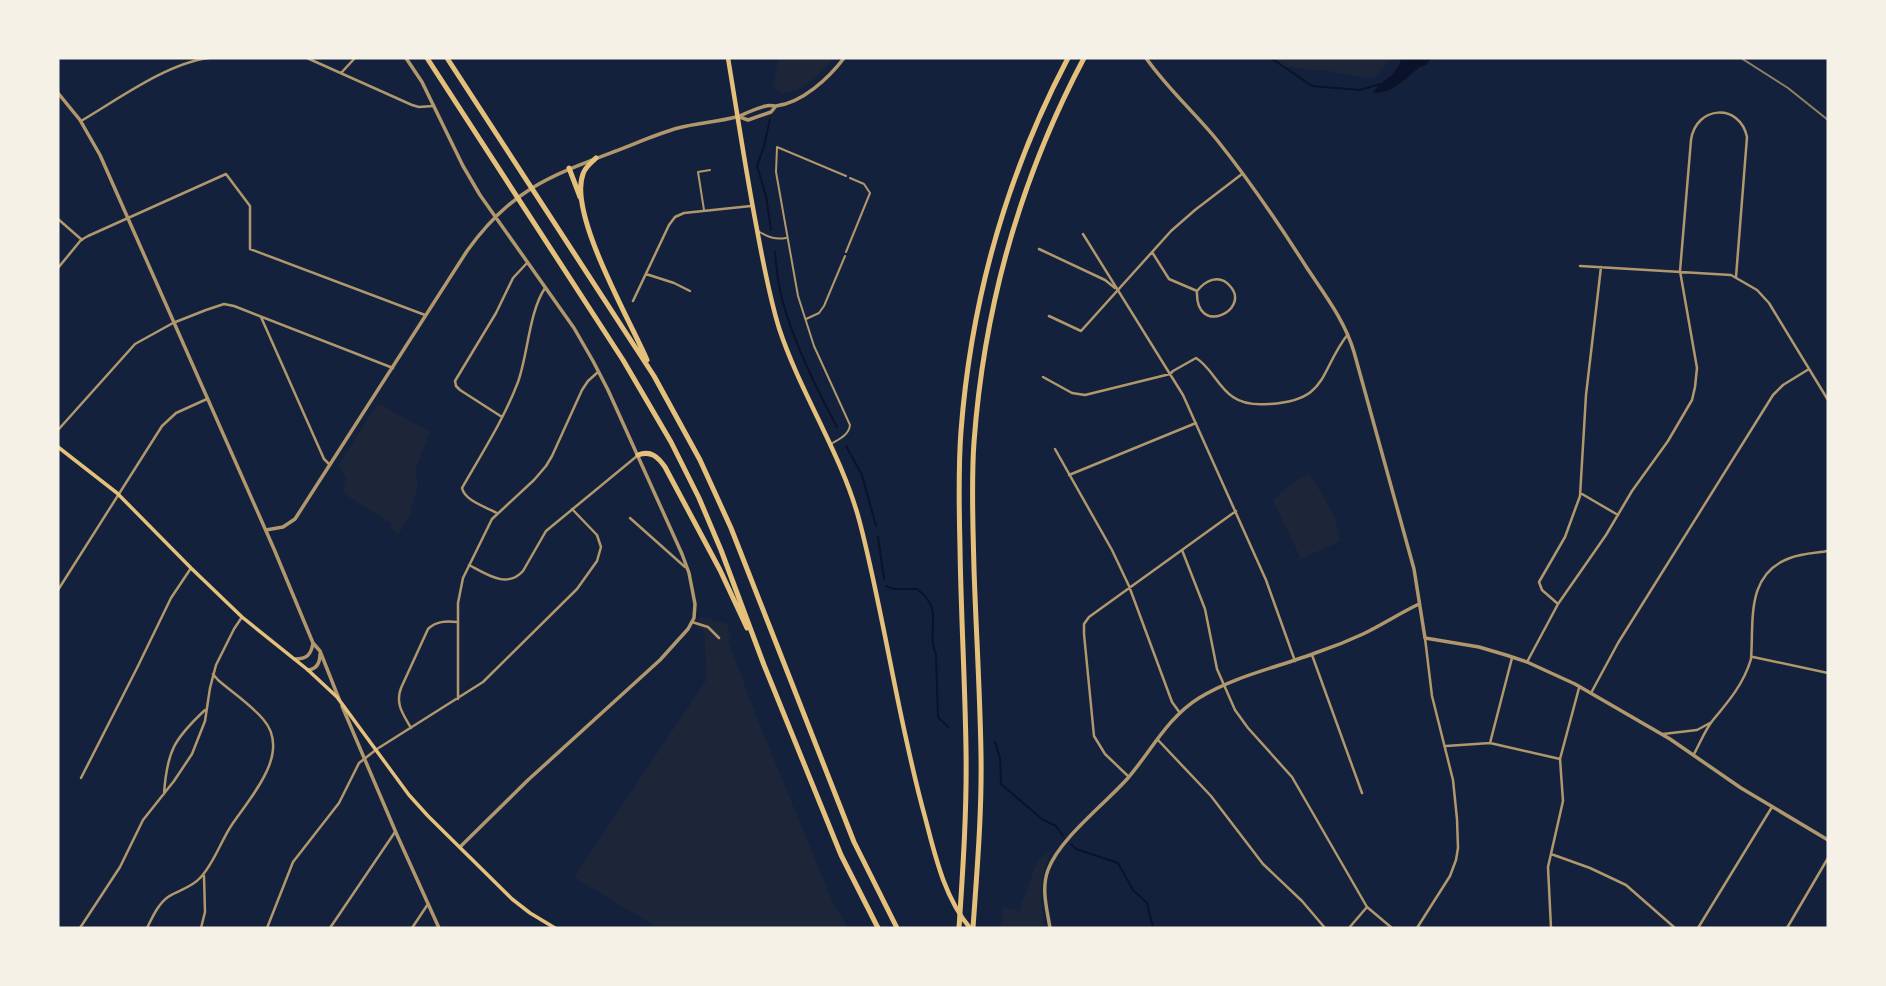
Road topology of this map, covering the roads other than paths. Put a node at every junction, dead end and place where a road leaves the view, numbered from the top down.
1 (209, 58) edge
2 (307, 58) edge
3 (355, 58) edge
4 (406, 58) edge
5 (427, 58) edge
6 (447, 58) edge
7 (728, 58) edge
8 (844, 58) edge
9 (1068, 58) edge
10 (1084, 58) edge
11 (1146, 58) edge
12 (341, 73) junction
13 (58, 93) edge
14 (433, 106) junction
15 (776, 106) junction
16 (737, 116) junction
17 (81, 121) junction
18 (596, 158) junction
19 (569, 168) junction
20 (710, 170) dead end
21 (1242, 174) junction
22 (846, 176) dead end
23 (850, 178) dead end
24 (582, 203) junction
25 (753, 206) junction
26 (704, 210) junction
27 (494, 218) junction
28 (58, 219) edge
29 (128, 219) junction
30 (757, 231) junction
31 (1083, 234) dead end
32 (787, 237) junction
33 (82, 240) junction
34 (1038, 249) dead end
35 (1152, 252) junction
36 (527, 263) junction
37 (1580, 266) dead end
38 (1601, 267) junction
39 (58, 268) edge
40 (1680, 271) junction
41 (646, 274) junction
42 (1736, 277) junction
43 (545, 288) junction
44 (1118, 290) junction
45 (690, 291) dead end
46 (1197, 291) junction
47 (634, 301) dead end
48 (427, 316) junction
49 (1049, 316) dead end
50 (261, 317) junction
51 (805, 320) junction
52 (173, 323) junction
53 (1348, 334) junction
54 (393, 368) junction
55 (1809, 369) junction
56 (598, 371) junction
57 (1170, 374) junction
58 (654, 376) junction
59 (1043, 377) dead end
60 (207, 399) junction
61 (1828, 400) edge
62 (502, 417) junction
63 (1196, 423) junction
64 (58, 430) edge
65 (830, 444) junction
66 (58, 447) edge
67 (1055, 450) dead end
68 (638, 455) junction
69 (330, 465) junction
70 (1069, 475) junction
71 (118, 494) junction
72 (1580, 494) junction
73 (572, 509) junction
74 (1236, 511) junction
75 (497, 513) junction
76 (1618, 515) junction
77 (630, 518) dead end
78 (266, 530) junction
79 (1182, 550) junction
80 (1828, 551) edge
81 (469, 565) junction
82 (191, 568) junction
83 (688, 569) junction
84 (1129, 587) junction
85 (58, 590) edge
86 (1419, 604) junction
87 (1558, 604) junction
88 (242, 617) junction
89 (458, 622) junction
90 (692, 622) junction
91 (719, 638) dead end
92 (1425, 638) junction
93 (313, 643) junction
94 (320, 653) junction
95 (1312, 655) junction
96 (1512, 657) junction
97 (1751, 657) junction
98 (295, 659) junction
99 (1295, 661) junction
100 (1527, 662) junction
101 (764, 665) junction
102 (308, 670) junction
103 (1828, 673) edge
104 (213, 674) junction
105 (1224, 687) junction
106 (1579, 687) junction
107 (1591, 693) junction
108 (339, 699) junction
109 (458, 699) junction
110 (207, 708) junction
111 (1180, 713) junction
112 (1713, 721) junction
113 (411, 728) junction
114 (1663, 734) junction
115 (1158, 740) junction
116 (1490, 743) junction
117 (1445, 746) junction
118 (377, 749) junction
119 (1694, 754) junction
120 (364, 759) junction
121 (1560, 759) junction
122 (1129, 776) junction
123 (81, 778) dead end
124 (1362, 793) dead end
125 (164, 794) junction
126 (1772, 807) junction
127 (395, 831) junction
128 (1828, 840) edge
129 (459, 848) junction
130 (1551, 854) junction
131 (1828, 858) edge
132 (206, 871) junction
133 (428, 904) junction
134 (1367, 907) junction
135 (80, 928) edge
136 (147, 928) edge
137 (201, 928) edge
138 (267, 928) edge
139 (330, 928) edge
140 (412, 928) edge
141 (439, 928) edge
142 (555, 928) edge
143 (878, 928) edge
144 (897, 928) edge
145 (959, 928) edge
146 (971, 928) edge
147 (1050, 928) edge
148 (1325, 928) edge
149 (1349, 928) edge
150 (1392, 928) edge
151 (1417, 928) edge
152 (1551, 928) edge
153 (1675, 928) edge
154 (1698, 928) edge
155 (1787, 928) edge

1 - 17 street
2 - 12 street
3 - 12 street
4 - 14 street
5 - 101 highway
6 - 58 highway
7 - 16 main road
8 - 15 street
9 - 145 highway
10 - 146 highway
11 - 21 street
12 - 14 street
13 - 17 street
14 - 27 street
15 - 16 street
15 - 16 street
16 - 18 street
16 - 25 main road
17 - 29 street
18 - 19 street
18 - 24 highway
19 - 24 highway
19 - 27 street
20 - 26 lane
21 - 35 street
21 - 53 street
22 - 32 lane
23 - 51 lane
24 - 58 highway
25 - 26 street
25 - 30 main road
26 - 41 street
27 - 36 street
27 - 48 street
28 - 33 street
29 - 33 street
29 - 48 street
29 - 52 street
30 - 32 lane
30 - 65 main road
31 - 44 street
32 - 51 lane
33 - 39 street
34 - 44 street
35 - 44 street
35 - 46 street
36 - 43 street
36 - 62 street
37 - 38 street
38 - 40 street
38 - 72 street
40 - 42 street
40 - 42 street
40 - 76 street
41 - 45 street
41 - 47 street
42 - 55 street
43 - 56 street
43 - 62 street
44 - 49 street
44 - 57 street
46 - 46 street
48 - 54 street
50 - 52 street
50 - 54 street
50 - 69 street
51 - 65 lane
52 - 60 street
52 - 64 street
53 - 57 street
53 - 86 street
54 - 69 street
55 - 61 street
55 - 107 street
56 - 68 street
56 - 75 street
57 - 59 street
57 - 63 street
58 - 144 highway
60 - 71 street
60 - 78 street
62 - 75 street
63 - 70 street
63 - 74 street
65 - 146 main road
66 - 71 main road
67 - 70 street
68 - 73 street
68 - 83 street
68 - 101 highway
69 - 78 street
70 - 84 street
71 - 82 main road
71 - 85 street
72 - 76 street
72 - 87 street
73 - 81 street
73 - 109 street
74 - 79 street
74 - 99 street
75 - 81 street
76 - 87 street
77 - 83 street
78 - 93 street
79 - 84 street
79 - 105 street
80 - 97 street
81 - 89 street
82 - 88 main road
82 - 123 street
83 - 90 street
84 - 111 street
84 - 122 street
86 - 92 street
86 - 95 street
87 - 100 street
88 - 98 main road
88 - 104 street
89 - 109 street
89 - 113 street
90 - 91 street
90 - 129 street
92 - 96 street
92 - 117 street
93 - 94 street
93 - 98 street
94 - 102 street
94 - 108 street
95 - 99 street
95 - 124 street
96 - 100 street
96 - 116 street
97 - 103 street
97 - 112 street
98 - 102 main road
99 - 105 street
100 - 106 street
101 - 143 highway
102 - 108 main road
104 - 110 street
104 - 132 street
105 - 111 street
105 - 134 street
106 - 107 street
106 - 121 street
107 - 114 street
108 - 118 main road
108 - 120 street
109 - 113 street
110 - 125 street
110 - 125 street
111 - 115 street
112 - 114 street
112 - 119 street
113 - 118 street
114 - 119 street
115 - 122 street
115 - 148 street
116 - 117 street
116 - 121 street
117 - 151 street
118 - 120 street
118 - 129 main road
119 - 126 street
120 - 127 street
120 - 138 street
121 - 130 street
122 - 147 street
125 - 135 street
126 - 128 street
126 - 154 street
127 - 133 street
127 - 139 street
129 - 142 main road
130 - 152 street
130 - 153 street
131 - 155 street
132 - 136 street
132 - 137 street
133 - 140 street
133 - 141 street
134 - 149 street
134 - 150 street

